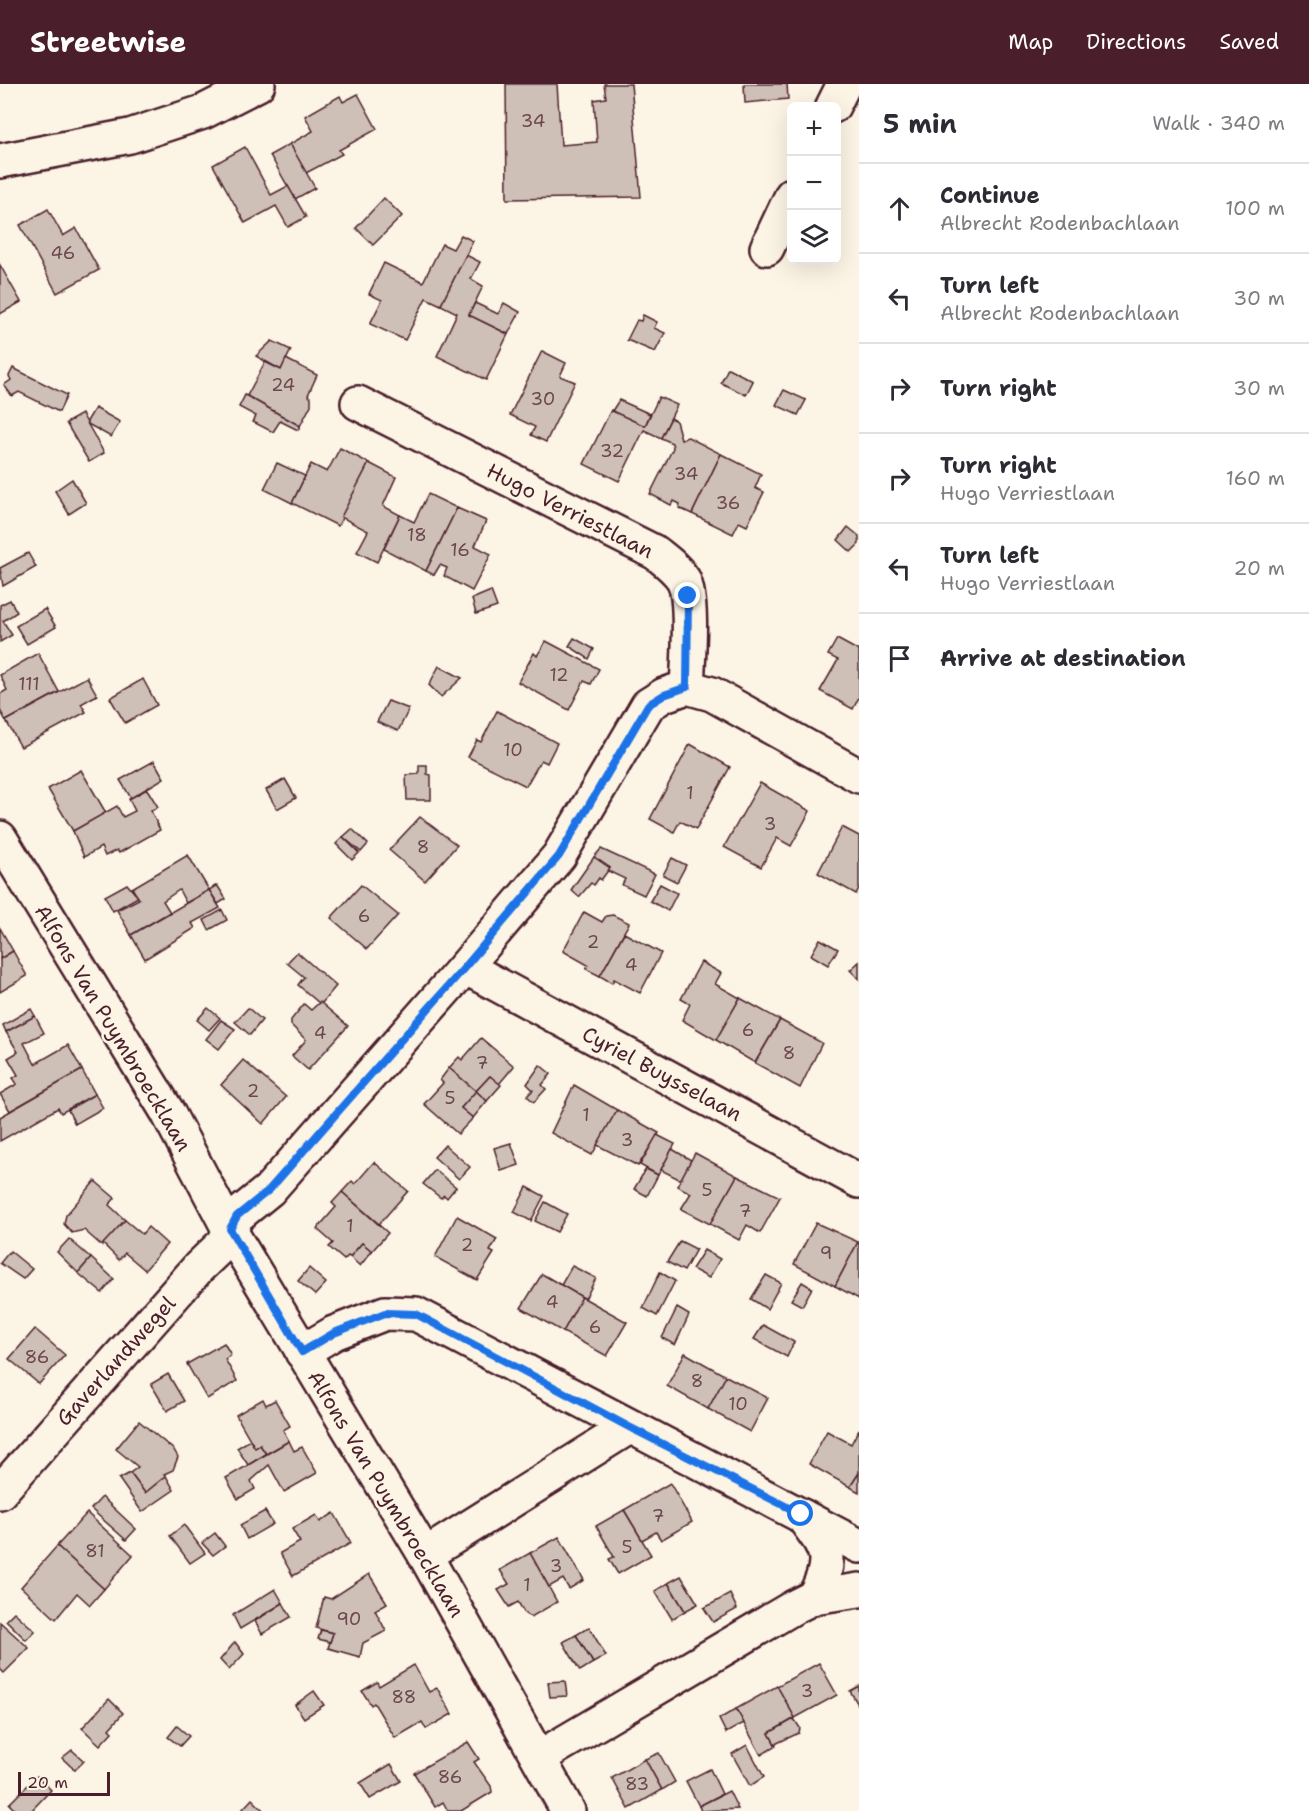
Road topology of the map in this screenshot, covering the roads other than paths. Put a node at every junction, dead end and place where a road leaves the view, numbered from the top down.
1 (258, 84) edge
2 (844, 84) edge
3 (835, 102) edge
4 (0, 161) edge
5 (787, 206) edge
6 (767, 248) dead end
7 (358, 404) dead end
8 (687, 687) junction
9 (859, 776) edge
10 (0, 838) edge
11 (465, 967) junction
12 (859, 1181) edge
13 (230, 1229) junction
14 (302, 1352) junction
15 (629, 1427) junction
16 (0, 1492) edge
17 (801, 1514) junction
18 (859, 1546) edge
19 (425, 1555) junction
20 (859, 1590) edge
21 (814, 1597) junction
22 (540, 1757) junction
23 (568, 1811) edge

1 - 4 street
2 - 3 street
5 - 6 street
7 - 8 street, Hugo Verriestlaan
8 - 9 street
8 - 11 street
10 - 13 street, Alfons Van Puymbroecklaan
11 - 12 street, Cyriel Buysselaan
11 - 13 street
13 - 14 street, Alfons Van Puymbroecklaan
13 - 16 street, Gaverlandwegel
14 - 15 street
14 - 19 street, Alfons Van Puymbroecklaan
15 - 17 street
15 - 19 street
17 - 18 street
17 - 21 street
19 - 22 street, Alfons Van Puymbroecklaan
20 - 21 street
21 - 22 street
22 - 23 street, Alfons Van Puymbroecklaan

